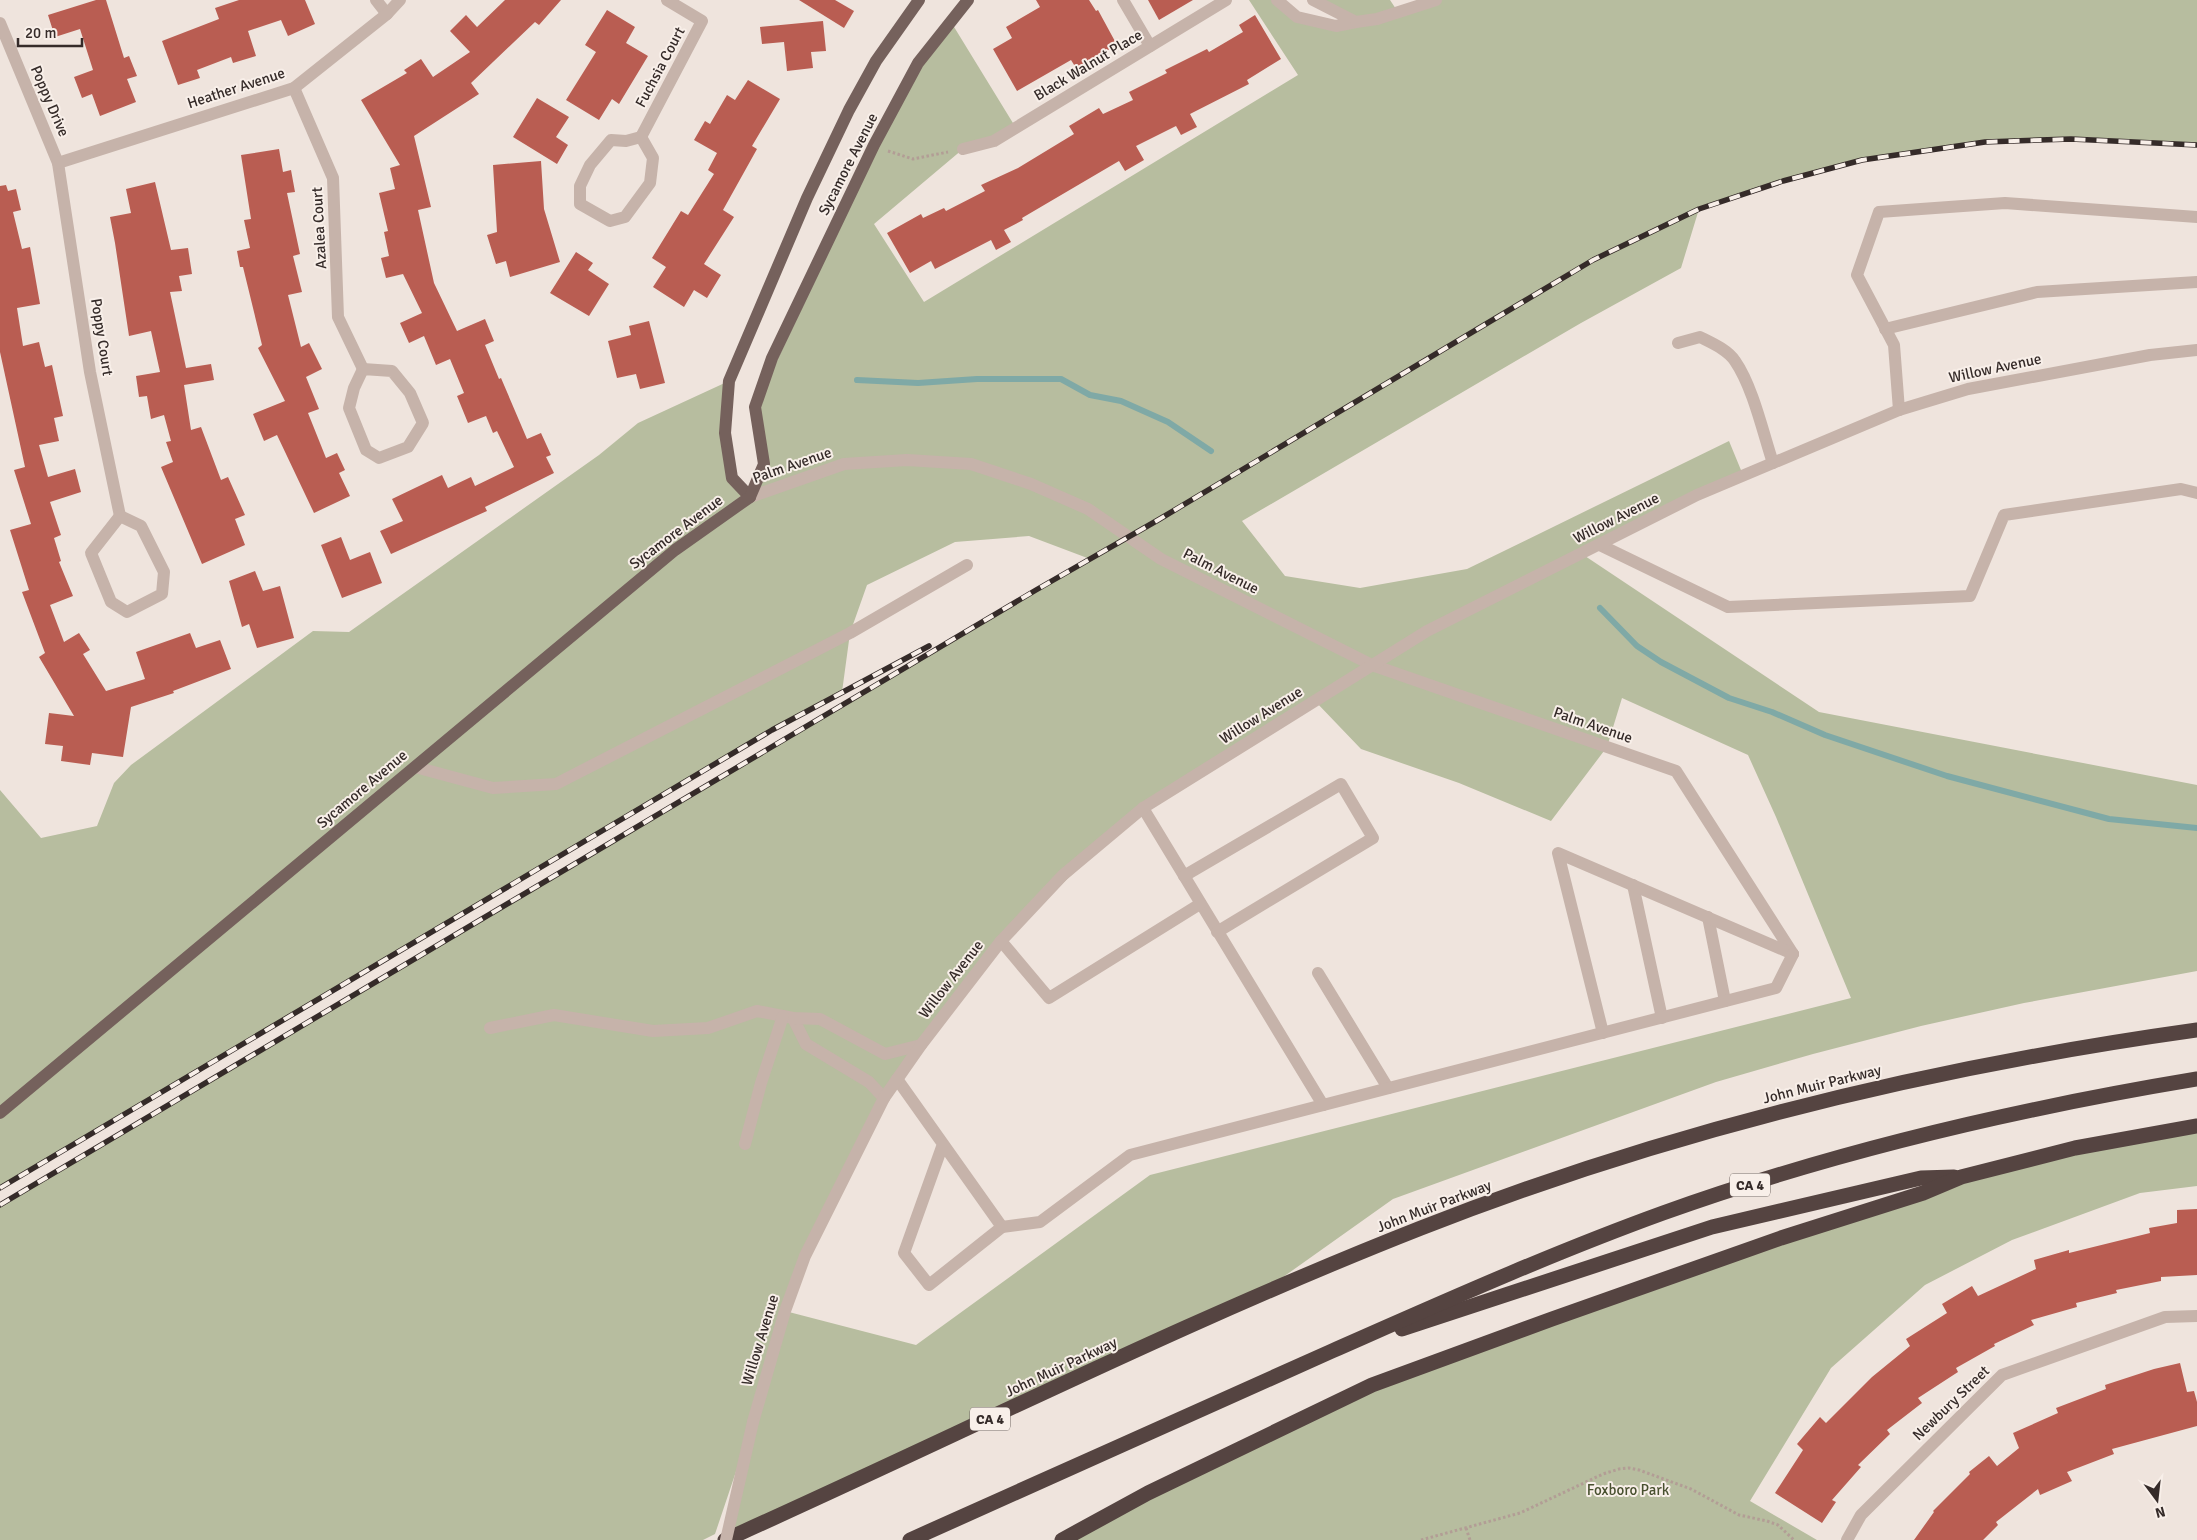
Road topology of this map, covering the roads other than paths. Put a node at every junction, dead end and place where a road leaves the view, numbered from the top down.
1 (376, 0) edge
2 (400, 0) edge
3 (667, 0) edge
4 (919, 0) edge
5 (968, 0) edge
6 (1123, 0) edge
7 (1226, 0) edge
8 (1278, 0) edge
9 (1312, 0) edge
10 (1436, 0) edge
11 (387, 14) junction
12 (1356, 22) junction
13 (0, 23) edge
14 (1150, 46) junction
15 (294, 88) junction
16 (641, 138) junction
17 (963, 149) road end
18 (58, 163) junction
19 (2197, 217) edge
20 (2197, 282) edge
21 (1885, 329) junction
22 (1678, 343) dead end
23 (2197, 350) edge
24 (363, 369) junction
25 (1899, 410) junction
26 (1773, 463) junction
27 (2197, 493) edge
28 (750, 497) junction
29 (120, 516) junction
30 (1600, 545) junction
31 (967, 565) dead end
32 (1372, 665) junction
33 (415, 767) junction
34 (1143, 808) junction
35 (1184, 876) junction
36 (1632, 885) junction
37 (1200, 904) junction
38 (1708, 917) junction
39 (1217, 932) junction
40 (1001, 941) junction
41 (1793, 954) junction
42 (1318, 973) dead end
43 (1725, 1001) junction
44 (788, 1017) junction
45 (1662, 1018) junction
46 (490, 1028) dead end
47 (2197, 1030) edge
48 (1603, 1033) junction
49 (921, 1045) junction
50 (2197, 1079) edge
51 (897, 1080) junction
52 (1388, 1088) junction
53 (884, 1098) junction
54 (1323, 1105) junction
55 (0, 1113) edge
56 (2197, 1126) edge
57 (745, 1144) dead end
58 (943, 1144) junction
59 (1961, 1177) junction
60 (1002, 1227) junction
61 (2197, 1316) edge
62 (1322, 1355) junction
63 (726, 1540) edge
64 (910, 1540) edge
65 (1062, 1540) edge
66 (1847, 1540) edge

1 - 11 street
2 - 11 street, Heather Avenue
3 - 16 street, Fuchsia Court
4 - 28 main road, Sycamore Avenue
5 - 28 main road, Sycamore Avenue
6 - 14 street
7 - 14 street, Black Walnut Place
8 - 12 street
9 - 12 street
10 - 12 street
11 - 15 street, Heather Avenue
13 - 18 street, Poppy Drive
14 - 17 street, Black Walnut Place
15 - 18 street, Heather Avenue
15 - 24 street, Azalea Court
16 - 16 street
18 - 29 street, Poppy Court
19 - 21 street
20 - 21 street
21 - 25 street
22 - 26 street
23 - 25 street, Willow Avenue
24 - 24 street
25 - 26 street, Willow Avenue
26 - 30 street, Willow Avenue
27 - 30 street
28 - 32 street, Palm Avenue
28 - 33 main road, Sycamore Avenue
29 - 29 street
30 - 32 street, Willow Avenue
31 - 33 street
32 - 34 street, Willow Avenue
32 - 41 street, Palm Avenue
33 - 55 main road, Sycamore Avenue
34 - 35 street
34 - 40 street, Willow Avenue
35 - 37 street
35 - 39 street
36 - 38 street
36 - 45 street
36 - 48 street
37 - 39 street
37 - 40 street
38 - 41 street
38 - 43 street
39 - 54 street
40 - 49 street, Willow Avenue
41 - 43 street
42 - 52 street
43 - 45 street
44 - 46 street
44 - 49 street
44 - 53 street
44 - 57 street
45 - 48 street
47 - 63 highway, John Muir Parkway / CA 4
48 - 52 street
49 - 51 street, Willow Avenue
50 - 62 highway, CA 4
51 - 53 street, Willow Avenue
51 - 58 street
52 - 54 street
53 - 63 street, Willow Avenue, bridge
54 - 60 street
56 - 59 highway
58 - 60 street
58 - 60 street
59 - 62 highway
59 - 65 highway
61 - 66 street, Newbury Street
62 - 64 highway, CA 4

